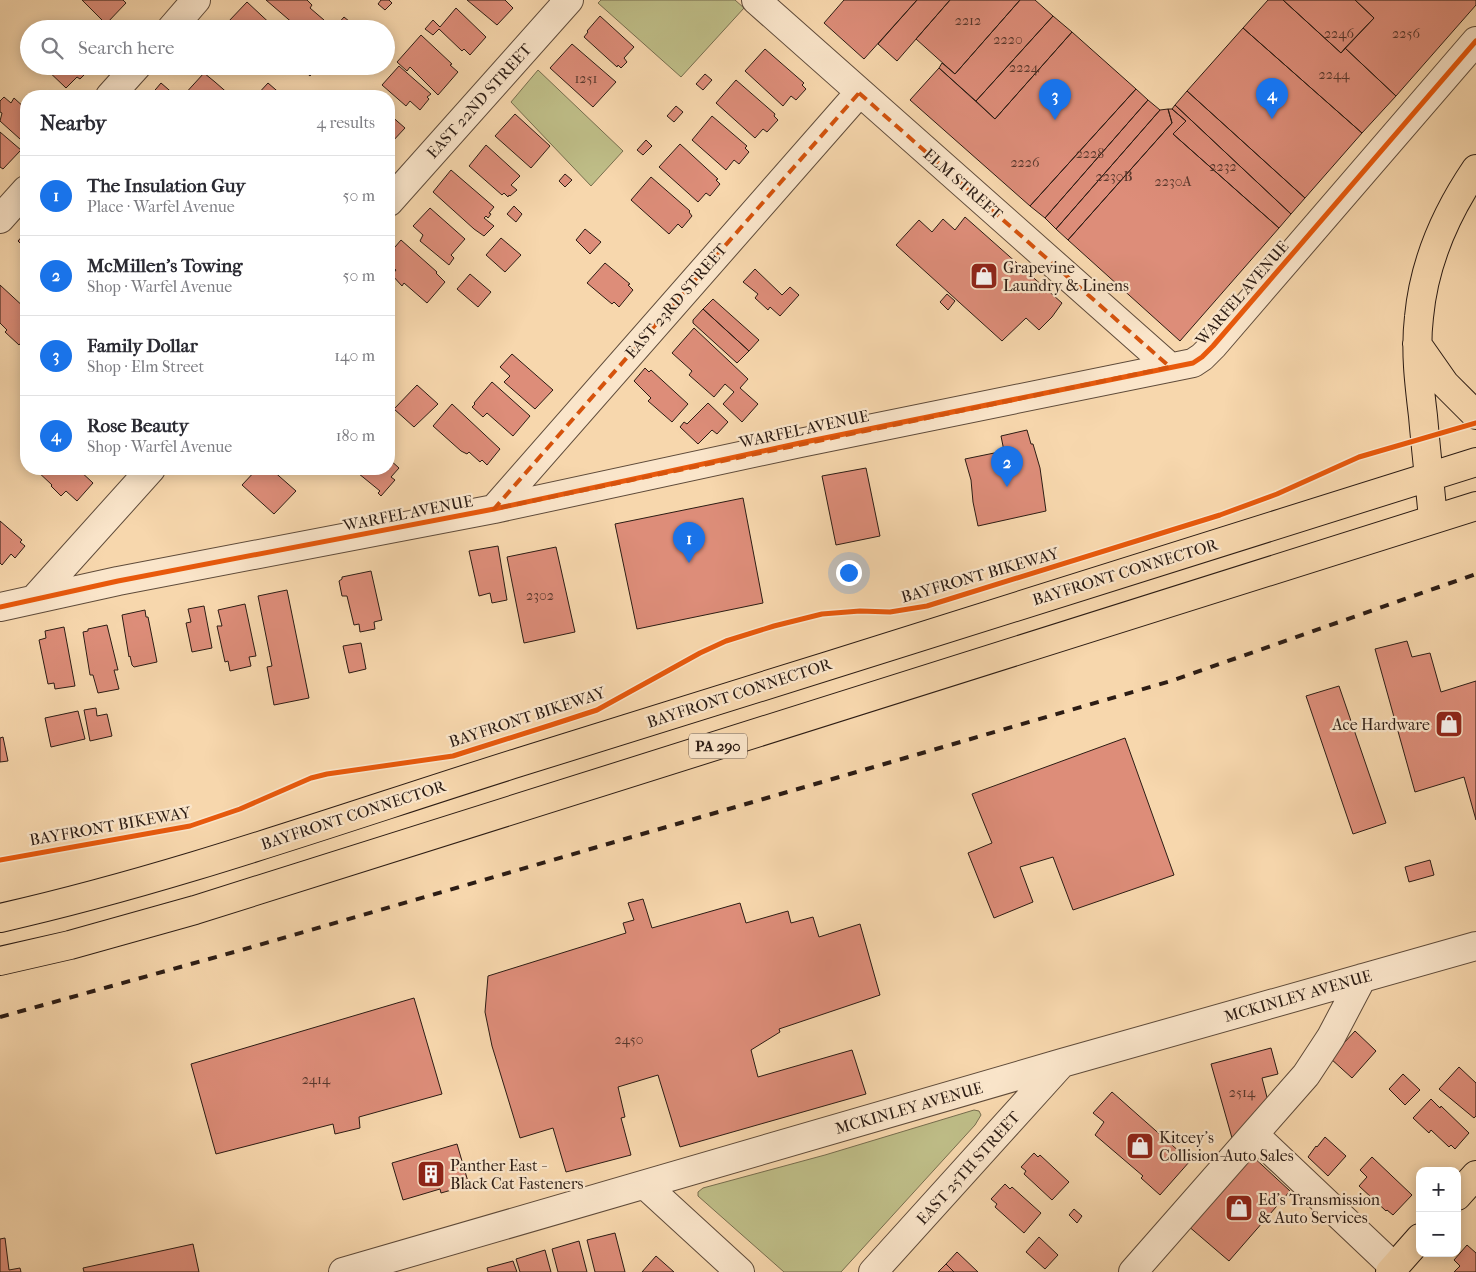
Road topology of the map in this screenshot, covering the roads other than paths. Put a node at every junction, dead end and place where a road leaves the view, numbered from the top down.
1 (196, 0) edge
2 (569, 0) edge
3 (762, 2) edge
4 (179, 20) edge
5 (1476, 41) edge
6 (129, 75) edge
7 (115, 90) edge
8 (859, 93) junction
9 (1476, 169) edge
10 (395, 195) edge
11 (20, 197) edge
12 (0, 219) edge
13 (1417, 344) junction
14 (1170, 367) junction
15 (1476, 415) edge
16 (1476, 462) edge
17 (146, 475) edge
18 (1429, 476) junction
19 (1476, 506) edge
20 (494, 509) junction
21 (1433, 519) junction
22 (35, 598) junction
23 (0, 607) edge
24 (0, 918) edge
25 (1476, 946) edge
26 (0, 961) edge
27 (1362, 978) junction
28 (1062, 1064) junction
29 (1262, 1142) dead end
30 (1476, 1175) edge
31 (645, 1185) junction
32 (1461, 1192) edge
33 (1416, 1242) edge
34 (426, 1249) junction
35 (1392, 1269) edge
36 (343, 1272) edge
37 (406, 1272) edge
38 (740, 1272) edge
39 (874, 1272) edge
40 (1133, 1272) edge

1 - 4 street
2 - 10 street, EAST 22ND STREET
3 - 8 street, ELM STREET
5 - 14 street, WARFEL AVENUE
6 - 7 street
8 - 14 street, ELM STREET
8 - 20 street, EAST 23RD STREET
9 - 13 main road
11 - 12 street
13 - 15 main road
13 - 18 main road
14 - 20 street, WARFEL AVENUE
16 - 18 main road, BAYFRONT CONNECTOR / PA 290
17 - 22 street
18 - 21 main road
18 - 24 main road, BAYFRONT CONNECTOR / PA 290
19 - 21 main road, PA 290
20 - 22 street, WARFEL AVENUE
21 - 26 main road, PA 290
22 - 23 street, WARFEL AVENUE
25 - 27 street, MCKINLEY AVENUE
27 - 28 street, MCKINLEY AVENUE
27 - 40 street
28 - 31 street, MCKINLEY AVENUE
28 - 39 street, EAST 25TH STREET
29 - 35 street
30 - 32 main road
31 - 34 street, MCKINLEY AVENUE
31 - 38 street
33 - 35 main road
34 - 36 street, MCKINLEY AVENUE
34 - 37 street

